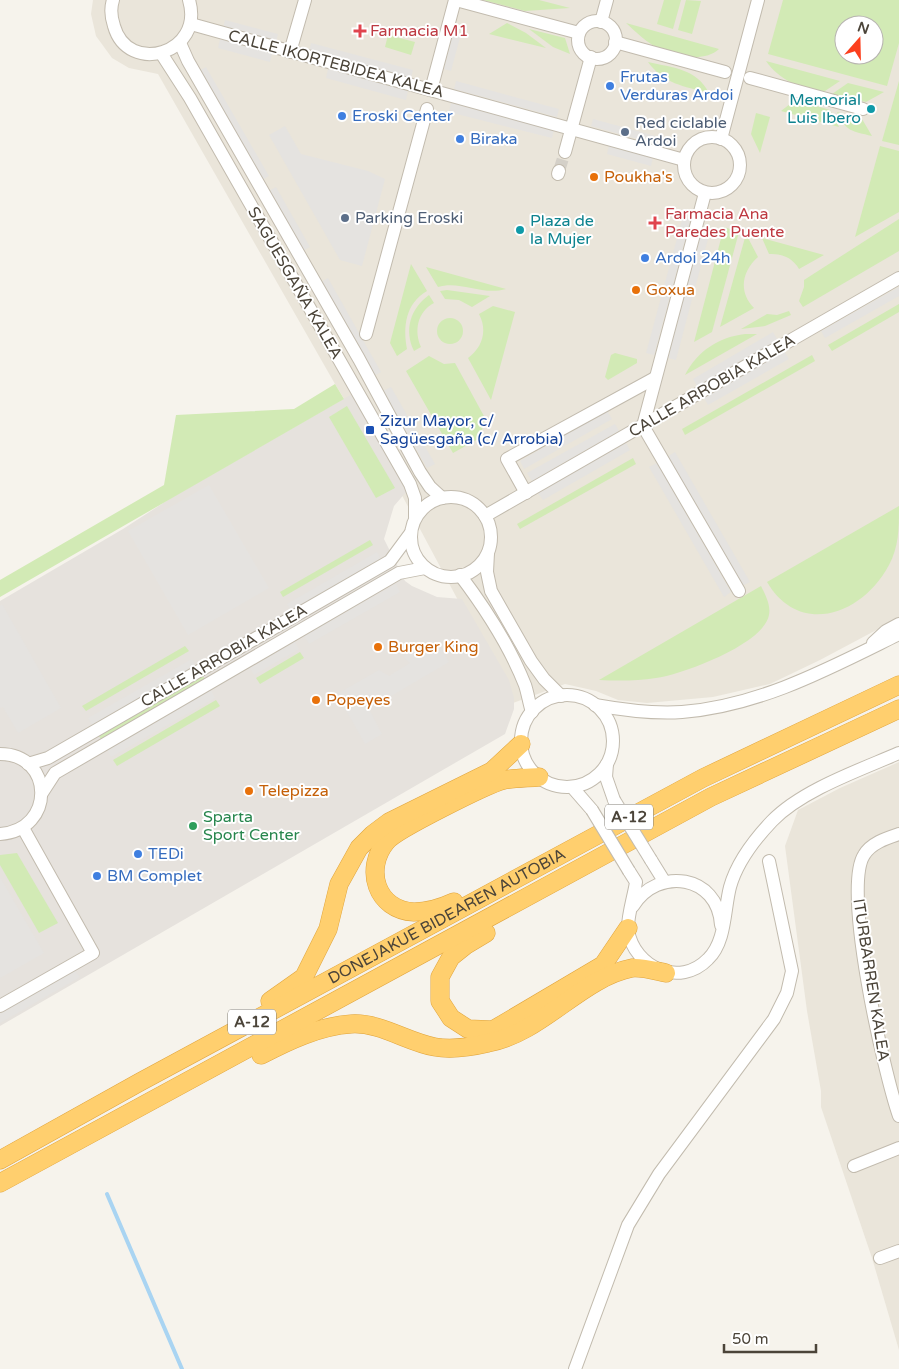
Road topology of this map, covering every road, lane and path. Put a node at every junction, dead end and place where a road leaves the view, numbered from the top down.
1 (113, 0) edge
2 (189, 0) edge
3 (305, 0) edge
4 (456, 0) edge
5 (607, 0) edge
6 (758, 0) edge
7 (602, 22) junction
8 (191, 24) junction
9 (579, 33) junction
10 (615, 42) junction
11 (180, 43) junction
12 (290, 52) junction
13 (161, 53) junction
14 (591, 58) junction
15 (725, 72) dead end
16 (750, 78) dead end
17 (431, 90) junction
18 (426, 109) dead end
19 (863, 109) dead end
20 (571, 129) junction
21 (721, 138) junction
22 (565, 152) tunnel mouth
23 (684, 160) junction
24 (705, 193) junction
25 (899, 278) edge
26 (366, 334) dead end
27 (655, 378) junction
28 (643, 426) junction
29 (526, 493) junction
30 (442, 498) junction
31 (485, 516) junction
32 (415, 517) junction
33 (410, 534) junction
34 (488, 553) junction
35 (425, 568) junction
36 (460, 575) junction
37 (739, 591) dead end
38 (899, 624) edge
39 (899, 634) edge
40 (863, 652) junction
41 (899, 685) edge
42 (561, 696) junction
43 (595, 705) junction
44 (899, 709) edge
45 (532, 712) junction
46 (521, 744) junction
47 (899, 753) edge
48 (0, 754) edge
49 (28, 764) junction
50 (607, 764) junction
51 (539, 777) junction
52 (572, 787) junction
53 (42, 793) junction
54 (23, 828) junction
55 (0, 834) edge
56 (899, 834) edge
57 (568, 850) junction
58 (769, 861) dead end
59 (664, 881) junction
60 (549, 887) junction
61 (632, 908) junction
62 (628, 928) junction
63 (721, 931) junction
64 (666, 972) junction
65 (0, 1006) edge
66 (140, 1082) junction
67 (173, 1090) junction
68 (899, 1116) edge
69 (899, 1148) edge
70 (0, 1160) edge
71 (854, 1166) dead end
72 (0, 1183) edge
73 (899, 1250) edge
74 (880, 1258) dead end
75 (575, 1369) edge

1 - 13 street
2 - 8 street
3 - 12 street
4 - 9 street
4 - 17 street
5 - 7 street
6 - 21 street
7 - 9 street
7 - 10 street
8 - 11 street
8 - 12 street, CALLE IKORTEBIDEA KALEA
9 - 14 street
10 - 14 street
10 - 15 street
11 - 13 street
11 - 30 street, SAGUESGAÑA KALEA
12 - 17 street, CALLE IKORTEBIDEA KALEA
13 - 32 street, SAGUESGAÑA KALEA
14 - 20 street
16 - 19 street
17 - 20 street, CALLE IKORTEBIDEA KALEA
18 - 26 street
20 - 22 street
20 - 23 street, CALLE IKORTEBIDEA KALEA
21 - 23 street
21 - 24 street
23 - 24 street
24 - 27 street
25 - 28 street, CALLE ARROBIA KALEA
27 - 28 street
27 - 29 street
28 - 29 street, CALLE ARROBIA KALEA
28 - 37 street
29 - 31 street, CALLE ARROBIA KALEA
30 - 31 street
30 - 32 street
31 - 34 street
32 - 33 street
33 - 35 street
33 - 49 street, CALLE ARROBIA KALEA
34 - 36 street
34 - 42 street
35 - 36 street
35 - 53 street, CALLE ARROBIA KALEA
36 - 45 street
38 - 40 street
39 - 40 street
40 - 43 street
41 - 57 highway, DONEJAKUE BIDEAREN AUTOBIA / A-12
42 - 43 street
42 - 45 street
43 - 50 street
44 - 60 highway, DONEJAKUE BIDEAREN AUTOBIA / A-12
45 - 46 street
46 - 51 street
46 - 66 highway
47 - 63 street
48 - 49 street
49 - 53 street
50 - 52 street
50 - 59 street, bridge
51 - 52 street
51 - 57 highway
52 - 61 street, bridge
53 - 54 street, CALLE ARROBIA KALEA
54 - 55 street
54 - 65 street
56 - 68 street, ITURBARREN KALEA
57 - 66 highway, DONEJAKUE BIDEAREN AUTOBIA / A-12
58 - 75 street
59 - 61 street
59 - 63 street
60 - 62 highway
60 - 67 highway, DONEJAKUE BIDEAREN AUTOBIA / A-12
61 - 62 street
62 - 64 street
63 - 64 street
64 - 67 highway
66 - 70 highway, DONEJAKUE BIDEAREN AUTOBIA / A-12
67 - 72 highway, DONEJAKUE BIDEAREN AUTOBIA / A-12
69 - 71 street
73 - 74 street

